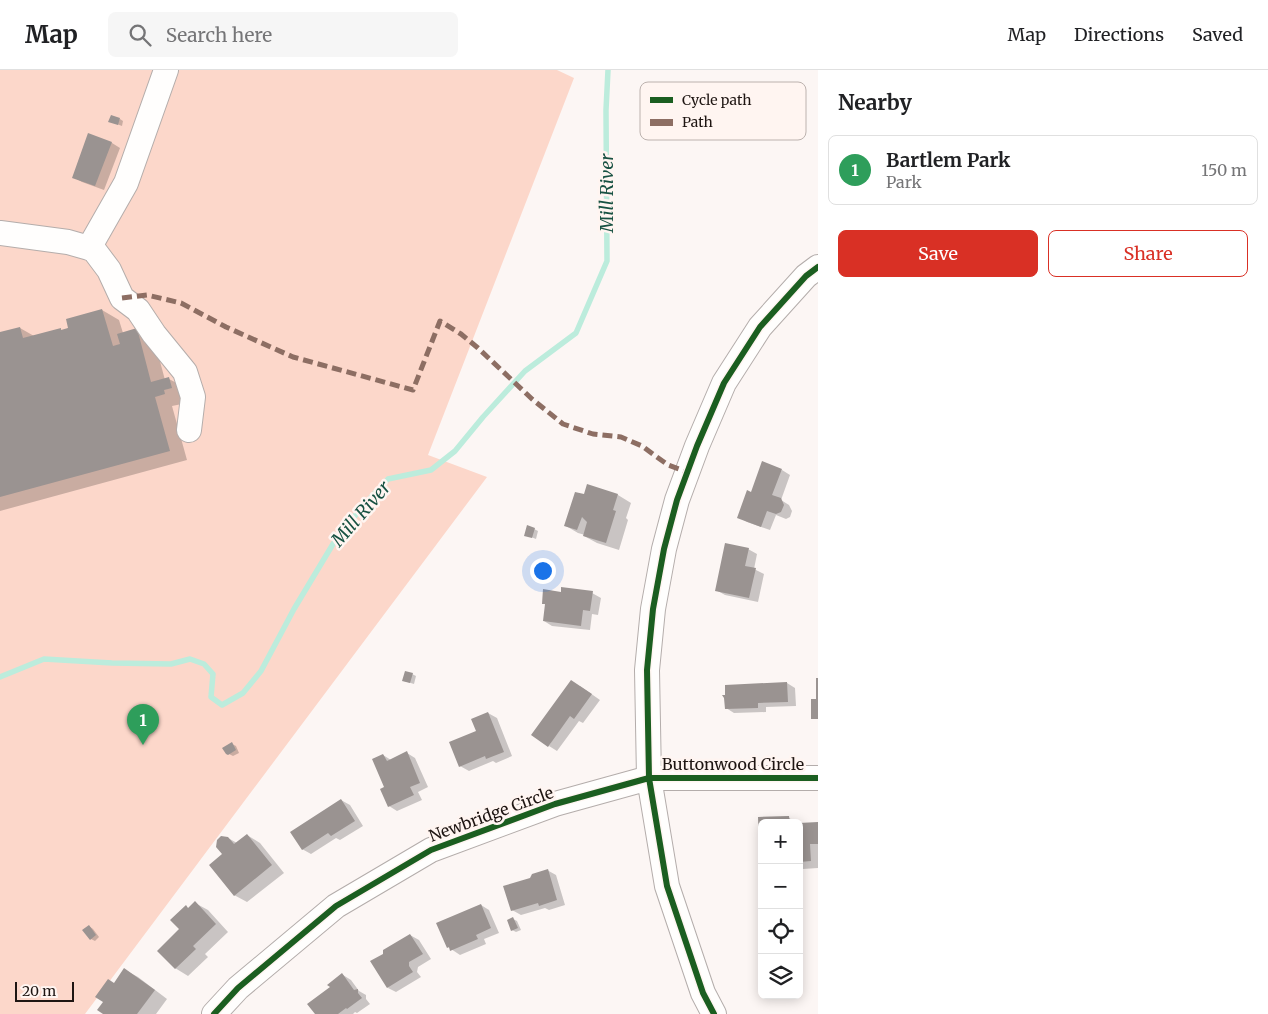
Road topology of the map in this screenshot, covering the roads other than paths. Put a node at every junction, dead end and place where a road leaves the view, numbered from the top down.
1 (166, 70) edge
2 (0, 233) edge
3 (89, 248) junction
4 (818, 267) edge
5 (188, 430) dead end
6 (649, 778) junction
7 (818, 778) edge
8 (214, 1014) edge
9 (714, 1014) edge

1 - 3 street
2 - 3 street
3 - 5 street
4 - 6 street
6 - 7 street, Buttonwood Circle
6 - 8 street, Newbridge Circle
6 - 9 street

